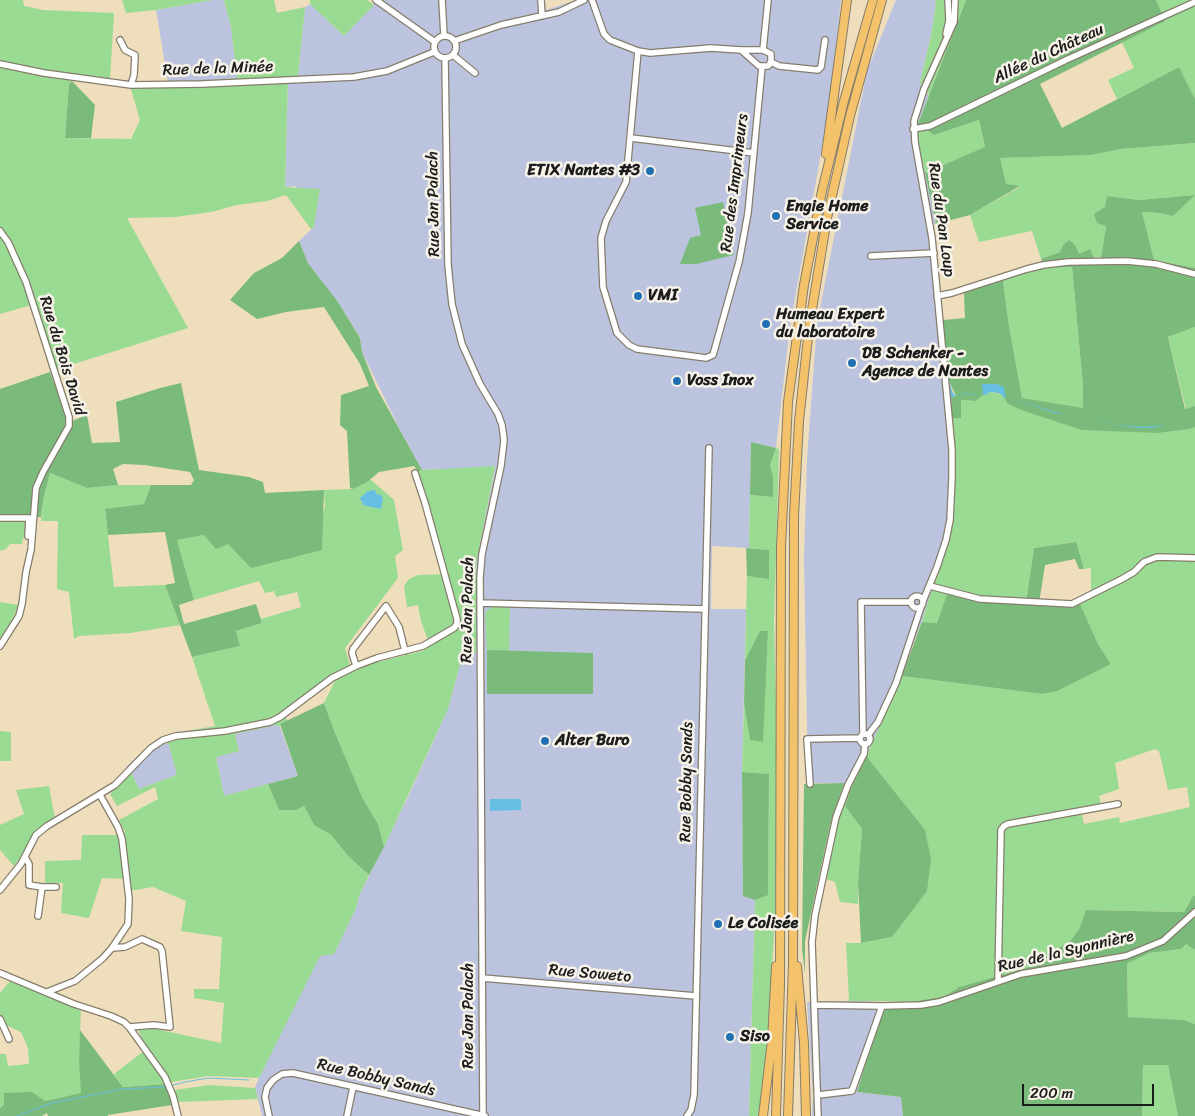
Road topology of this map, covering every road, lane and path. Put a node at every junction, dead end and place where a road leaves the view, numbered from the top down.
1 (376, 0) edge
2 (442, 0) edge
3 (542, 0) edge
4 (584, 0) edge
5 (592, 0) edge
6 (768, 0) edge
7 (847, 0) edge
8 (873, 0) edge
9 (882, 0) edge
10 (948, 0) edge
11 (955, 0) edge
12 (1195, 2) edge
13 (542, 16) junction
14 (444, 36) junction
15 (120, 40) dead end
16 (826, 40) dead end
17 (454, 41) junction
18 (944, 41) junction
19 (435, 42) junction
20 (742, 50) junction
21 (762, 50) junction
22 (638, 51) junction
23 (434, 52) junction
24 (453, 55) junction
25 (445, 59) junction
26 (771, 62) junction
27 (0, 64) edge
28 (759, 66) junction
29 (476, 73) dead end
30 (131, 85) junction
31 (914, 129) junction
32 (631, 138) junction
33 (754, 153) junction
34 (822, 191) junction
35 (0, 231) edge
36 (934, 253) junction
37 (871, 256) dead end
38 (1195, 274) edge
39 (937, 296) junction
40 (709, 448) dead end
41 (414, 473) dead end
42 (0, 518) edge
43 (31, 518) junction
44 (28, 536) dead end
45 (1195, 558) edge
46 (930, 586) junction
47 (917, 596) junction
48 (480, 603) junction
49 (922, 604) junction
50 (913, 605) junction
51 (705, 609) junction
52 (915, 627) junction
53 (0, 646) edge
54 (405, 651) junction
55 (356, 666) junction
56 (863, 736) junction
57 (810, 784) dead end
58 (100, 795) junction
59 (1118, 804) dead end
60 (25, 857) junction
61 (42, 887) junction
62 (56, 887) dead end
63 (0, 890) edge
64 (793, 899) junction
65 (1195, 912) edge
66 (38, 916) dead end
67 (781, 946) junction
68 (112, 948) junction
69 (0, 973) edge
70 (482, 978) junction
71 (998, 981) junction
72 (48, 992) junction
73 (696, 996) junction
74 (814, 1004) junction
75 (882, 1006) junction
76 (0, 1019) edge
77 (129, 1027) junction
78 (9, 1039) dead end
79 (353, 1087) junction
80 (818, 1095) junction
81 (178, 1116) edge
82 (269, 1116) edge
83 (347, 1116) edge
84 (483, 1116) edge
85 (687, 1116) edge
86 (763, 1116) edge
87 (776, 1116) edge
88 (788, 1116) edge
89 (806, 1116) edge
90 (818, 1116) edge

1 - 19 street
2 - 14 street
3 - 13 street
4 - 13 street
5 - 22 street
6 - 21 street
7 - 34 highway
8 - 34 highway
9 - 64 highway
10 - 18 street, Rue du Pan Loup
11 - 18 street, Rue du Pan Loup
12 - 31 street, Allée du Château
13 - 17 street
14 - 17 street
14 - 19 street
15 - 30 street
16 - 26 street
17 - 24 street
18 - 31 street, Rue du Pan Loup
19 - 23 street
20 - 21 street
20 - 22 street
20 - 28 street
21 - 26 street
21 - 28 street
22 - 32 street, Rue des Imprimeurs
23 - 25 street
23 - 30 street, Rue de la Minée
24 - 25 street
24 - 29 street
25 - 48 street, Rue Jan Palach
26 - 28 street
27 - 30 street, Rue de la Minée
28 - 33 street, Rue des Imprimeurs
31 - 36 street, Rue du Pan Loup
32 - 33 street
32 - 33 street, Rue des Imprimeurs
34 - 67 highway
35 - 43 street, Rue du Bois David
36 - 37 street
36 - 39 street, Rue du Pan Loup
38 - 39 street
39 - 46 street, Rue du Pan Loup
40 - 51 street, Rue Bobby Sands
41 - 54 street
42 - 43 street
43 - 44 street
43 - 53 street
45 - 46 street
46 - 47 street
46 - 49 street, Rue du Pan Loup
47 - 49 street
47 - 50 street
48 - 51 street
48 - 70 street, Rue Jan Palach
49 - 50 street
49 - 52 street, Rue du Pan Loup
50 - 52 street
50 - 56 street
51 - 73 street, Rue Bobby Sands
52 - 56 street, Rue du Pan Loup
54 - 55 street
54 - 55 street
55 - 58 street
56 - 57 street
56 - 74 street
58 - 60 street
58 - 68 street
59 - 71 street
60 - 61 street
60 - 63 street
61 - 62 street
61 - 66 street
64 - 88 highway
64 - 89 highway
65 - 71 street, Rue de la Syonnière
67 - 86 highway
67 - 87 highway
68 - 72 street
68 - 77 street
69 - 72 street
70 - 73 street, Rue Soweto
70 - 84 street, Rue Jan Palach
71 - 75 street, Rue de la Syonnière
72 - 77 street
73 - 85 street, Rue Bobby Sands
74 - 75 street, Rue de la Syonnière
74 - 80 street
75 - 80 street
76 - 78 street
77 - 81 street
79 - 82 street, Rue Bobby Sands
79 - 83 street
79 - 84 street, Rue Bobby Sands
80 - 90 street

